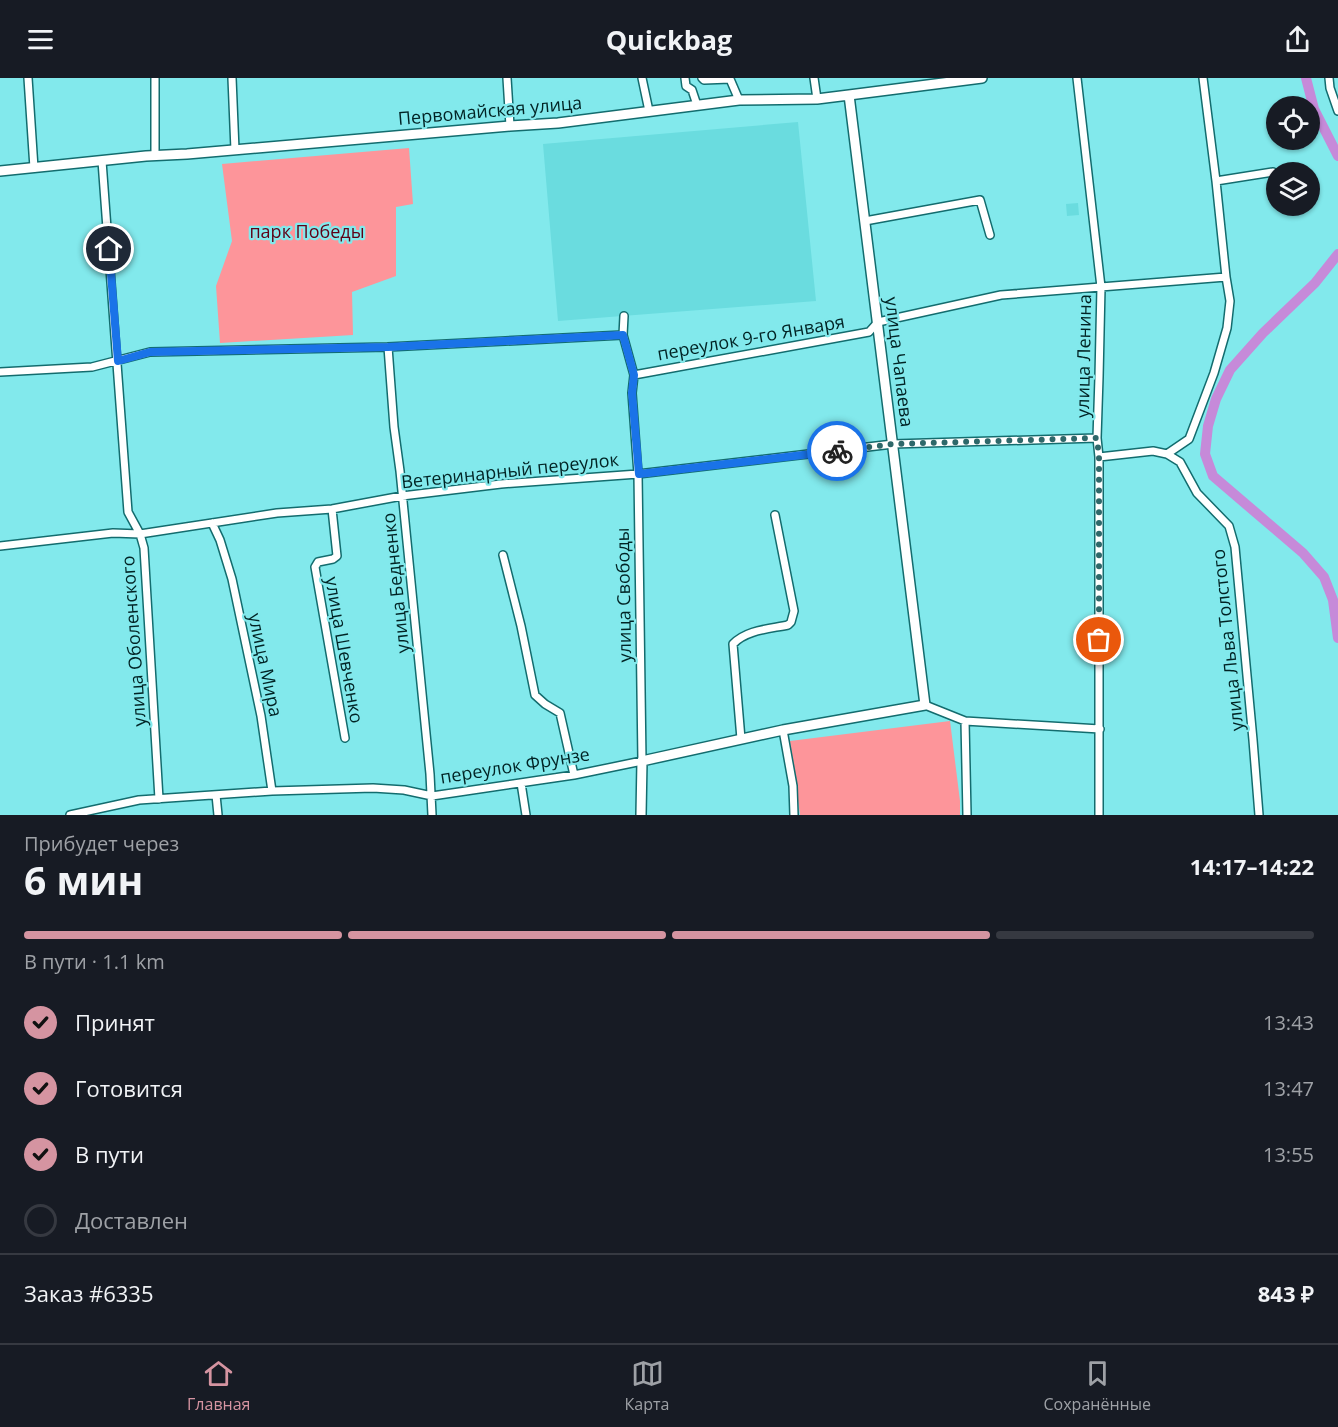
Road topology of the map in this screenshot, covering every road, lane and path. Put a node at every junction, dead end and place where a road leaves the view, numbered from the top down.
1 (28, 78) edge
2 (155, 78) edge
3 (232, 78) edge
4 (507, 78) edge
5 (642, 78) edge
6 (685, 78) edge
7 (702, 78) edge
8 (814, 78) edge
9 (982, 78) edge
10 (1077, 78) edge
11 (1203, 78) edge
12 (1329, 78) edge
13 (941, 81) edge
14 (849, 95) junction
15 (817, 99) junction
16 (739, 100) junction
17 (697, 105) junction
18 (649, 111) junction
19 (1338, 111) edge
20 (510, 126) junction
21 (235, 150) junction
22 (156, 156) junction
23 (102, 161) junction
24 (34, 168) junction
25 (0, 171) edge
26 (1266, 173) edge
27 (1216, 181) junction
28 (865, 220) junction
29 (990, 235) dead end
30 (1226, 277) junction
31 (1101, 287) junction
32 (624, 316) dead end
33 (878, 322) junction
34 (623, 335) junction
35 (388, 347) junction
36 (118, 361) junction
37 (0, 372) edge
38 (634, 375) junction
39 (1097, 438) junction
40 (893, 444) junction
41 (1167, 454) junction
42 (1099, 457) junction
43 (639, 474) junction
44 (402, 496) junction
45 (332, 509) junction
46 (775, 515) dead end
47 (212, 523) junction
48 (140, 534) junction
49 (0, 546) edge
50 (503, 555) dead end
51 (925, 705) junction
52 (965, 721) junction
53 (1100, 729) junction
54 (783, 730) junction
55 (345, 738) dead end
56 (741, 739) junction
57 (642, 761) junction
58 (574, 775) junction
59 (521, 783) junction
60 (272, 791) junction
61 (216, 795) junction
62 (432, 796) junction
63 (159, 799) junction
64 (70, 815) edge
65 (218, 815) edge
66 (432, 815) edge
67 (526, 815) edge
68 (641, 815) edge
69 (794, 815) edge
70 (967, 815) edge
71 (1099, 815) edge
72 (1259, 815) edge

1 - 24 street
2 - 22 street
3 - 21 street
4 - 20 street
5 - 18 street
6 - 17 street
7 - 16 street
8 - 15 street
9 - 13 main road, Первомайская улица
10 - 31 street, улица Ленина
11 - 27 street
12 - 19 street
13 - 14 main road, Первомайская улица
14 - 15 main road, Первомайская улица
14 - 28 main road, улица Чапаева
15 - 16 main road, Первомайская улица
16 - 17 main road, Первомайская улица
17 - 18 main road, Первомайская улица
18 - 20 main road, Первомайская улица
20 - 21 main road, Первомайская улица
21 - 22 main road, Первомайская улица
22 - 23 main road, Первомайская улица
23 - 24 main road, Первомайская улица
23 - 36 street, улица Оболенского
24 - 25 main road, Первомайская улица
26 - 27 street
27 - 30 street
28 - 29 street
28 - 33 main road, улица Чапаева
30 - 31 street, переулок 9-го Января
30 - 41 street
31 - 33 street, переулок 9-го Января
31 - 39 street, улица Ленина
32 - 34 street
33 - 38 street, переулок 9-го Января
33 - 40 main road, улица Чапаева
34 - 35 street
34 - 38 street
35 - 36 street
35 - 44 street, улица Бедненко
36 - 37 street
36 - 48 street, улица Оболенского
38 - 43 street, улица Свободы
39 - 40 street, Ветеринарный переулок
39 - 42 street, улица Ленина
40 - 43 street, Ветеринарный переулок
40 - 51 main road, улица Чапаева
41 - 42 street
41 - 72 street, улица Льва Толстого
42 - 53 street, улица Ленина
43 - 44 street, Ветеринарный переулок
43 - 57 street, улица Свободы
44 - 45 street, Ветеринарный переулок
44 - 62 street, улица Бедненко
45 - 47 street, Ветеринарный переулок
45 - 55 street, улица Шевченко
46 - 56 street
47 - 48 street, Ветеринарный переулок
47 - 60 street, улица Мира
48 - 49 street, Ветеринарный переулок
48 - 63 street, улица Оболенского
50 - 58 street
51 - 52 street
51 - 54 main road, переулок Фрунзе
52 - 53 street
52 - 70 street
53 - 71 street, улица Ленина
54 - 56 main road, переулок Фрунзе
54 - 69 street
56 - 57 main road, переулок Фрунзе
57 - 58 street, переулок Фрунзе
57 - 68 main road, улица Свободы
58 - 59 street, переулок Фрунзе
59 - 62 street, переулок Фрунзе
59 - 67 street
60 - 61 street, переулок Фрунзе
60 - 62 street, переулок Фрунзе
61 - 63 street, переулок Фрунзе
61 - 65 street
62 - 66 street, улица Бедненко
63 - 64 street, переулок Фрунзе

